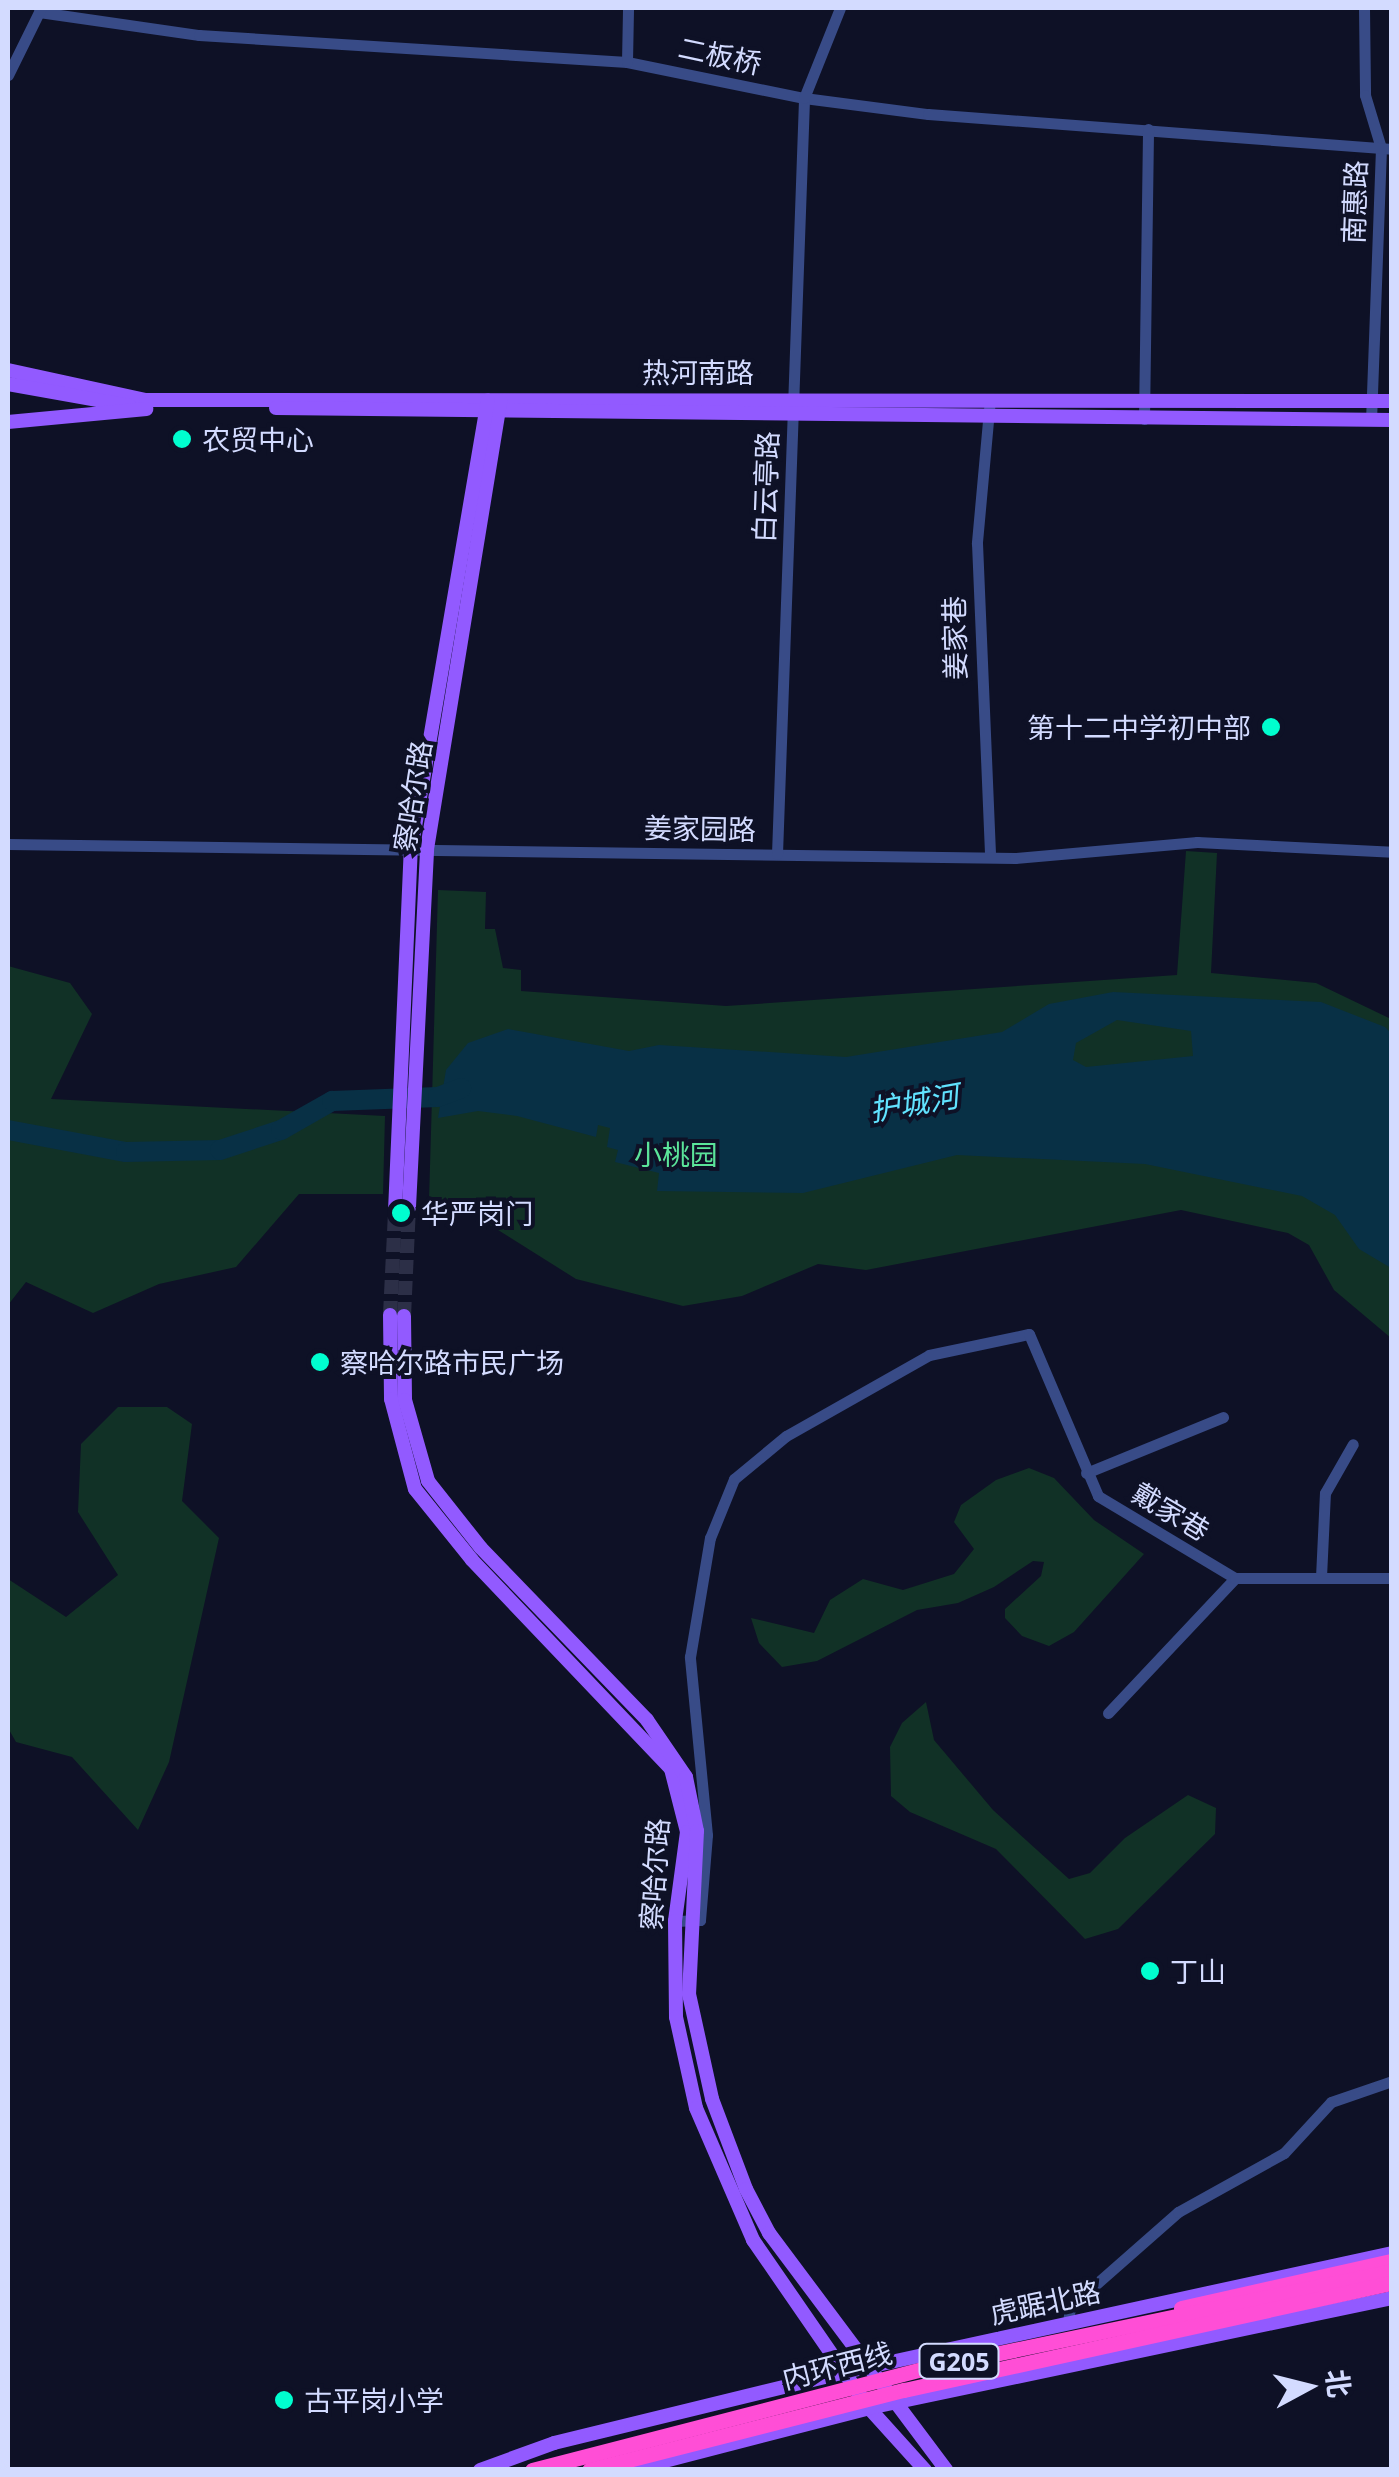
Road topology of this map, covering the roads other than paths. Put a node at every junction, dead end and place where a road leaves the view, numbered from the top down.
1 (628, 8) edge
2 (840, 8) edge
3 (1364, 8) edge
4 (40, 10) edge
5 (627, 62) junction
6 (8, 76) edge
7 (804, 98) junction
8 (1148, 129) junction
9 (1386, 148) edge
10 (8, 370) edge
11 (8, 384) edge
12 (794, 397) junction
13 (990, 398) junction
14 (1144, 400) junction
15 (494, 401) junction
16 (1370, 401) junction
17 (1392, 402) edge
18 (146, 409) junction
19 (792, 417) junction
20 (986, 418) junction
21 (1144, 419) junction
22 (1371, 420) junction
23 (1392, 420) edge
24 (8, 422) edge
25 (8, 844) edge
26 (419, 850) junction
27 (1392, 852) edge
28 (778, 854) junction
29 (990, 858) junction
30 (406, 1077) junction
31 (397, 1316) tunnel mouth
32 (1223, 1417) dead end
33 (1353, 1444) dead end
34 (1086, 1472) junction
35 (1321, 1576) junction
36 (1235, 1578) junction
37 (1392, 1578) edge
38 (1108, 1713) dead end
39 (681, 1921) junction
40 (1392, 2081) edge
41 (1392, 2252) edge
42 (1392, 2261) edge
43 (1392, 2271) edge
44 (1392, 2286) edge
45 (1392, 2298) edge
46 (1068, 2323) junction
47 (1107, 2336) junction
48 (867, 2367) junction
49 (845, 2372) junction
50 (892, 2403) junction
51 (869, 2408) junction
52 (916, 2466) edge
53 (480, 2470) edge
54 (532, 2470) edge
55 (589, 2470) edge
56 (630, 2470) edge
57 (946, 2470) edge

1 - 5 street
2 - 7 street, 白云亭路
3 - 9 street, 南惠路
4 - 5 street, 二板桥
4 - 6 street
5 - 7 street, 二板桥
7 - 8 street, 二板桥
7 - 12 street, 白云亭路
8 - 9 street, 二板桥
8 - 14 street
9 - 16 street, 南惠路
10 - 15 main road, 热河南路
11 - 18 main road, 热河南路
12 - 13 main road, 热河南路
12 - 15 main road, 热河南路
12 - 19 street, 白云亭路
13 - 14 main road, 热河南路
13 - 20 street, 姜家巷
14 - 16 main road, 热河南路
14 - 21 street
15 - 18 main road, 热河南路
15 - 19 main road, 热河南路
15 - 26 main road, 察哈尔路
16 - 17 main road, 热河南路
16 - 22 street, 南惠路
18 - 24 main road
19 - 20 main road, 热河南路
19 - 28 street, 白云亭路
20 - 21 main road, 热河南路
20 - 29 street, 姜家巷
21 - 22 main road, 热河南路
22 - 23 main road, 热河南路
25 - 26 street, 姜家园路
26 - 28 street, 姜家园路
26 - 30 main road, 察哈尔路
27 - 29 street, 姜家园路
28 - 29 street, 姜家园路
30 - 30 main road, 察哈尔路
31 - 39 main road, 察哈尔路
32 - 34 street
33 - 35 street
34 - 36 street, 戴家巷
34 - 39 street, 戴家巷
35 - 36 street
35 - 37 street
36 - 38 street
39 - 48 main road, 察哈尔路
39 - 49 main road, 察哈尔路
40 - 46 street
41 - 46 main road, 虎踞北路
42 - 47 highway, bridge
43 - 47 highway, 内环西线 / G205, bridge
44 - 47 highway, 内环西线 / G205, bridge
45 - 50 main road
46 - 48 main road, 虎踞北路
47 - 54 highway, 内环西线 / G205, bridge
47 - 55 highway, 内环西线 / G205, bridge
48 - 49 main road, 虎踞北路
48 - 50 main road, 察哈尔路
49 - 51 main road, 察哈尔路
49 - 53 main road, 虎踞北路
50 - 51 main road
50 - 57 main road, 察哈尔路
51 - 52 main road, 察哈尔路
51 - 56 main road

